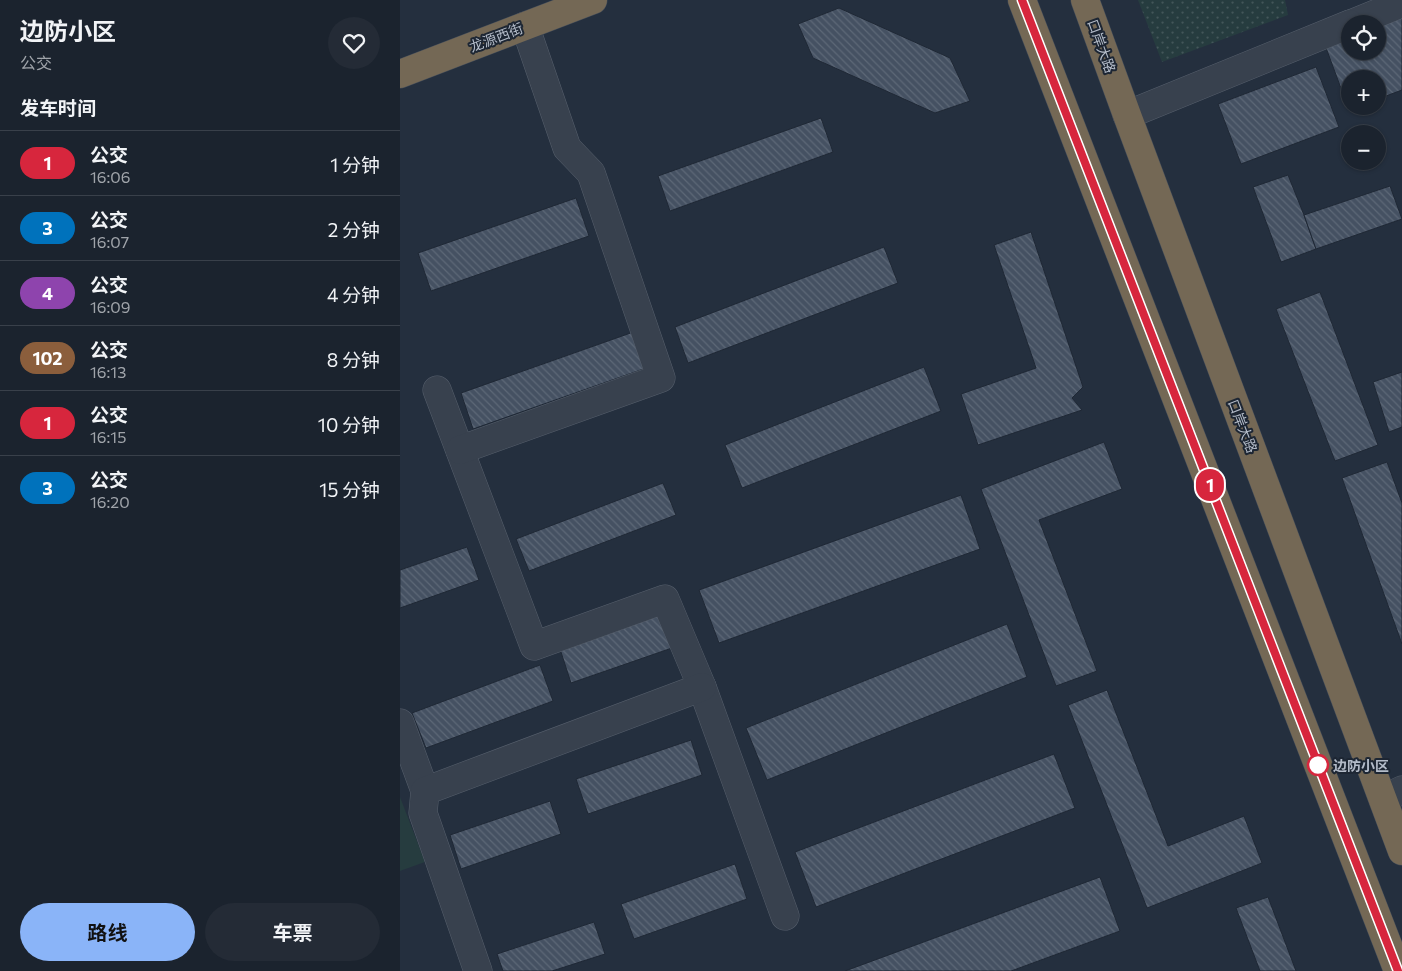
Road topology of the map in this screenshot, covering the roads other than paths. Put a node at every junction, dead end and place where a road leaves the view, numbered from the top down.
1 (593, 0) edge
2 (1022, 0) edge
3 (1085, 0) edge
4 (1402, 3) edge
5 (1373, 15) edge
6 (525, 26) junction
7 (1341, 28) edge
8 (400, 74) edge
9 (1127, 115) junction
10 (437, 390) dead end
11 (460, 450) junction
12 (702, 687) junction
13 (400, 723) edge
14 (425, 791) junction
15 (1392, 794) edge
16 (1402, 851) edge
17 (785, 916) dead end
18 (478, 971) edge
19 (1398, 971) edge

1 - 6 highway, 龙源西街
2 - 19 highway
3 - 9 highway, 口岸大路
4 - 5 street
6 - 8 highway, 龙源西街
6 - 11 street
7 - 9 street
9 - 15 highway, 口岸大路
10 - 11 street
11 - 12 street
12 - 14 street
12 - 17 street
13 - 14 street
14 - 18 street
15 - 16 highway, 口岸大路

